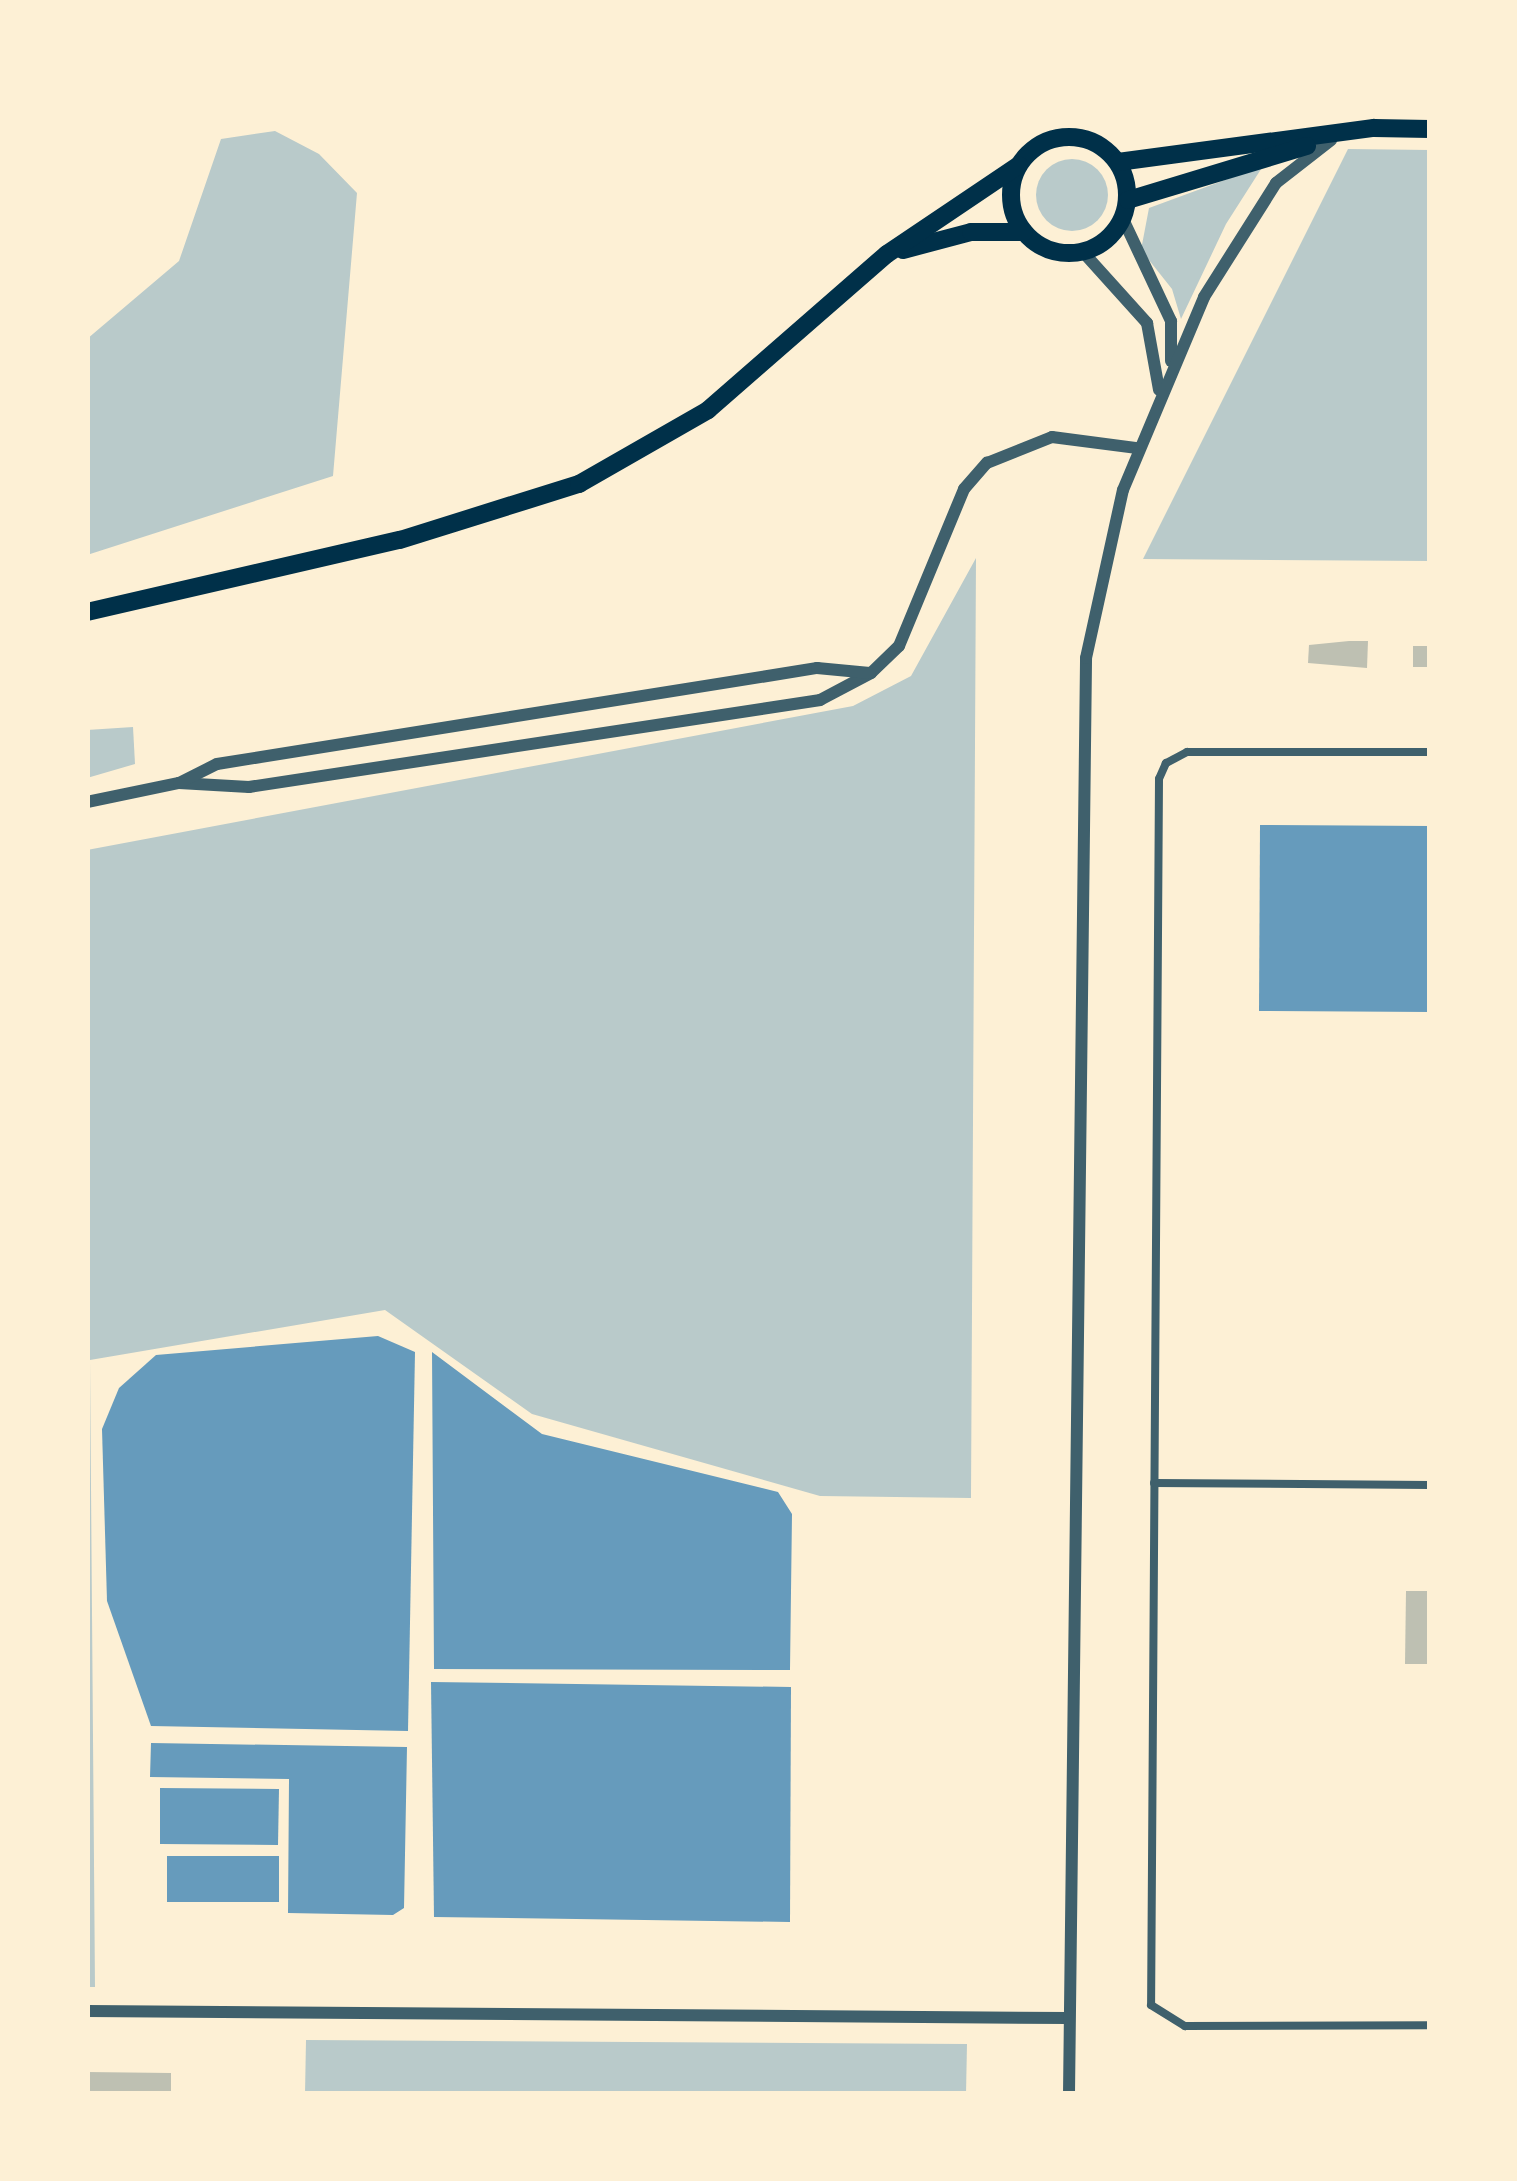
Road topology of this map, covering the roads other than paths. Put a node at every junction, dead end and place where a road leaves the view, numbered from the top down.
1 (1374, 128) junction
2 (1430, 129) edge
3 (1331, 140) junction
4 (1118, 162) junction
5 (1019, 165) junction
6 (1125, 209) junction
7 (1024, 232) junction
8 (1083, 252) junction
9 (887, 254) junction
10 (1159, 397) junction
11 (1136, 448) junction
12 (87, 612) edge
13 (871, 673) junction
14 (1430, 752) edge
15 (178, 783) junction
16 (87, 802) edge
17 (1154, 1483) junction
18 (1430, 1485) edge
19 (87, 2011) edge
20 (1069, 2018) junction
21 (1430, 2025) edge
22 (1069, 2094) edge

1 - 2 main road
1 - 3 main road
1 - 4 main road
3 - 6 main road
3 - 10 street
4 - 5 main road
4 - 6 main road
5 - 7 main road
5 - 9 main road
6 - 8 main road
6 - 10 street
7 - 8 main road
7 - 9 main road
8 - 10 street
9 - 12 main road
10 - 11 street
11 - 13 street
11 - 20 street
13 - 15 street
13 - 15 street
14 - 17 lane
15 - 16 street
17 - 18 lane
17 - 21 lane
19 - 20 street
20 - 22 street

